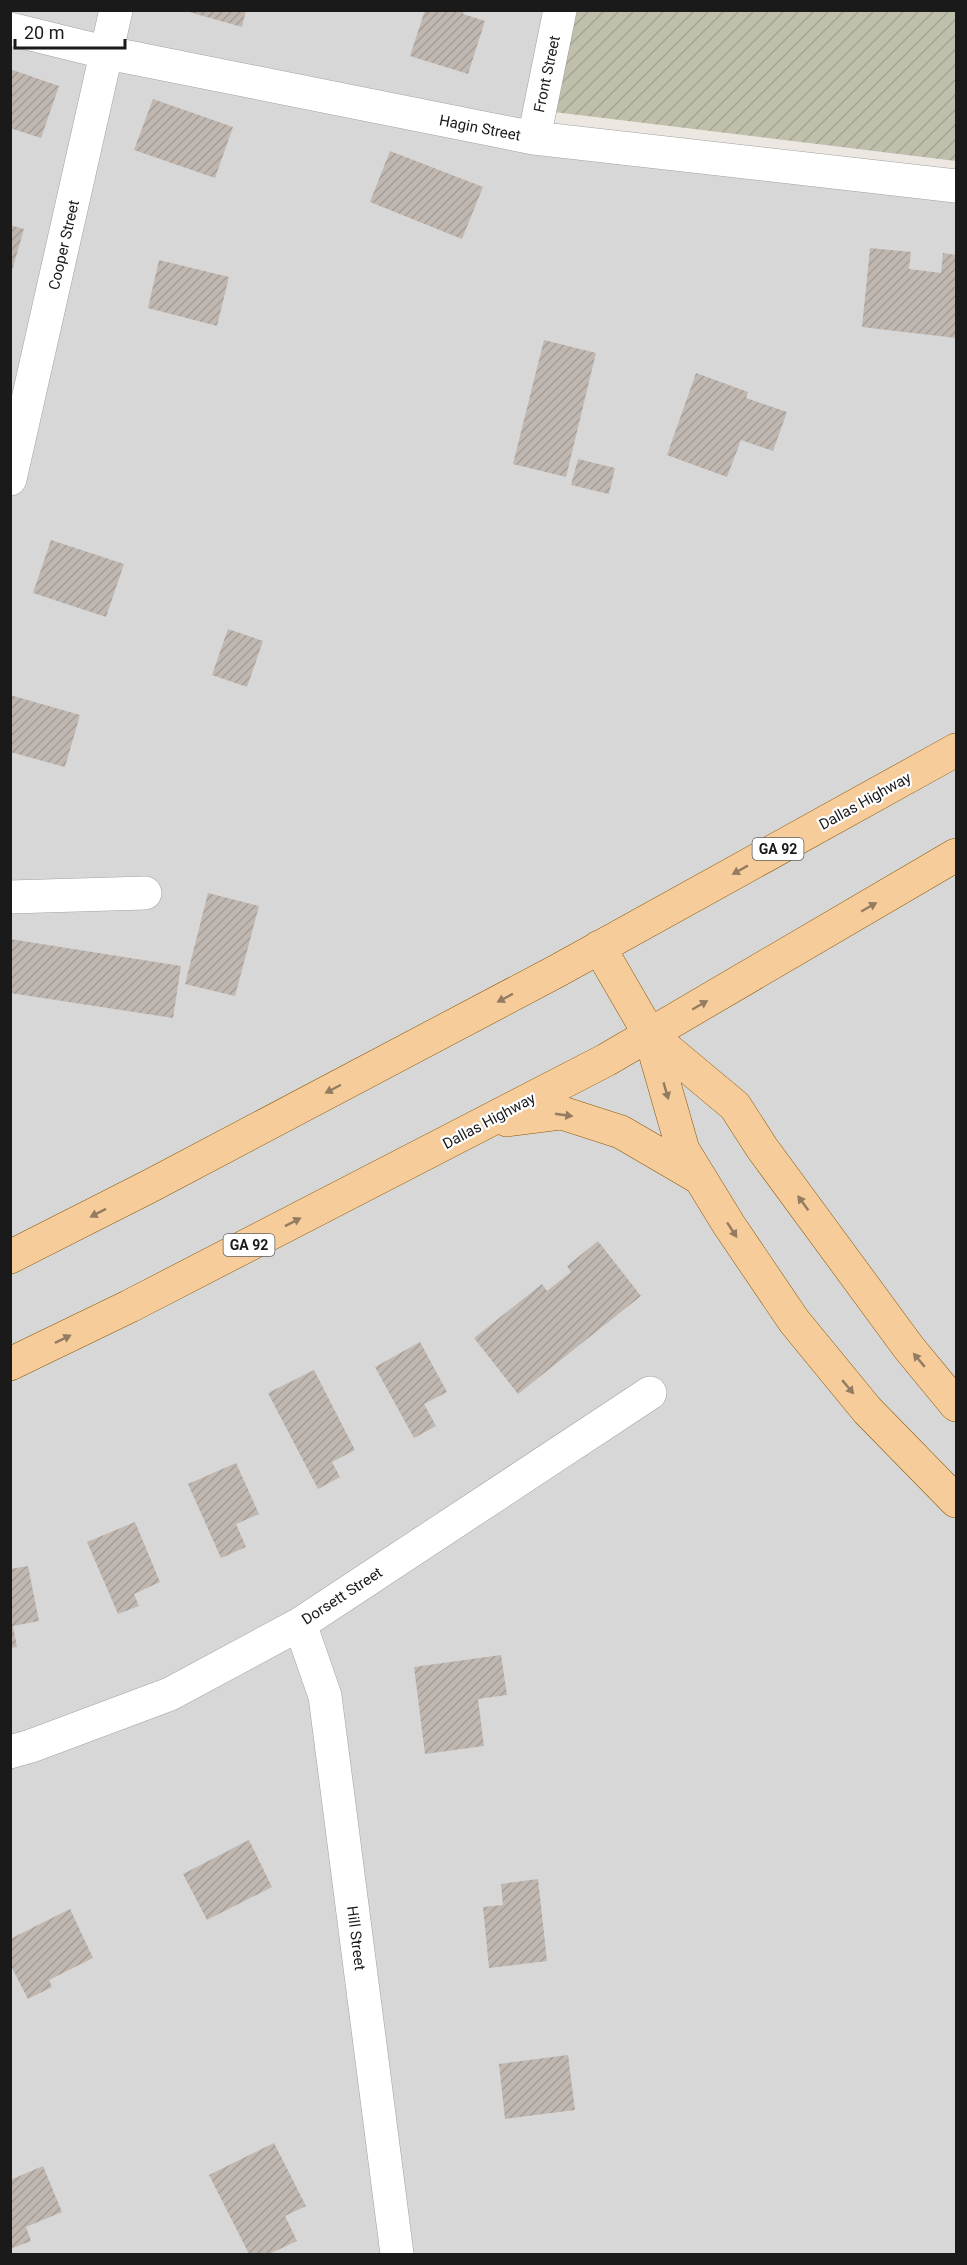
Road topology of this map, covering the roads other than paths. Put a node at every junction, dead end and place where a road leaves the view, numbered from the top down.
1 (116, 10) edge
2 (560, 10) edge
3 (10, 29) edge
4 (108, 53) junction
5 (534, 138) junction
6 (957, 186) edge
7 (10, 478) edge
8 (957, 750) edge
9 (957, 855) edge
10 (145, 893) dead end
11 (10, 897) edge
12 (599, 947) junction
13 (650, 1035) junction
14 (486, 1123) junction
15 (702, 1180) junction
16 (10, 1257) edge
17 (10, 1364) edge
18 (650, 1393) dead end
19 (957, 1405) edge
20 (957, 1501) edge
21 (300, 1624) junction
22 (10, 1752) edge
23 (397, 2254) edge

1 - 4 street, Cooper Street
2 - 5 street, Front Street
3 - 4 street, Hagin Street
4 - 5 street, Hagin Street
4 - 7 street, Cooper Street
5 - 6 street, Hagin Street
8 -> 12 main road, Dallas Highway / GA 92
13 -> 9 main road, Dallas Highway / GA 92
10 - 11 street
12 - 13 main road
12 -> 16 main road, Dallas Highway / GA 92
13 - 14 main road, Dallas Highway / GA 92
13 -> 15 main road
19 -> 13 main road
14 -> 15 main road
17 -> 14 main road, Dallas Highway / GA 92
15 -> 20 main road
18 - 21 street, Dorsett Street
21 - 22 street, Dorsett Street
21 - 23 street, Hill Street

